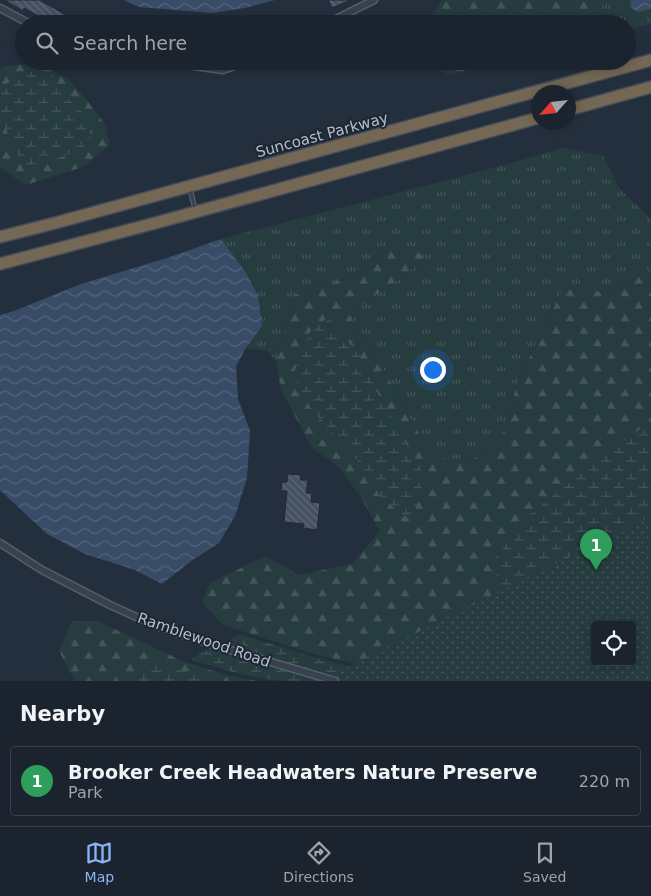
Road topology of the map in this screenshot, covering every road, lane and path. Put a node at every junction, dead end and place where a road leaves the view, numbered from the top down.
1 (374, 0) edge
2 (0, 8) edge
3 (344, 15) edge
4 (15, 16) edge
5 (651, 60) edge
6 (636, 64) edge
7 (615, 70) edge
8 (651, 87) edge
9 (576, 108) edge
10 (531, 120) edge
11 (189, 187) junction
12 (196, 212) junction
13 (0, 237) edge
14 (0, 264) edge
15 (0, 543) edge
16 (335, 681) edge

1 - 3 street
2 - 4 street
5 - 6 highway, Suncoast Parkway
7 - 11 highway, Suncoast Parkway
8 - 9 highway
10 - 12 highway
11 - 12 lane
11 - 13 highway, Suncoast Parkway
12 - 14 highway
15 - 16 street, Ramblewood Road

